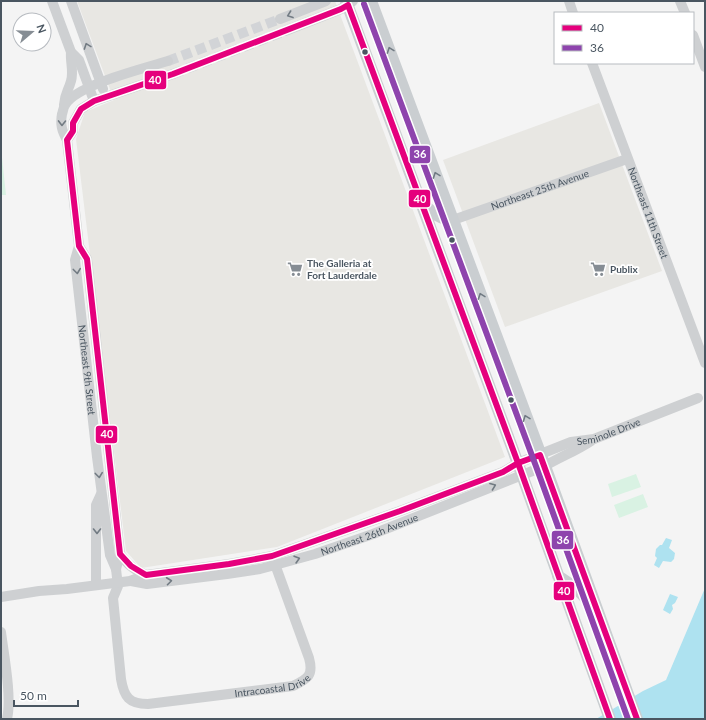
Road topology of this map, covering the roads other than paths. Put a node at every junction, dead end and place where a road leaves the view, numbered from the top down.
1 (52, 1) edge
2 (70, 1) edge
3 (326, 1) edge
4 (372, 1) edge
5 (569, 1) edge
6 (680, 1) edge
7 (349, 2) edge
8 (573, 12) edge
9 (685, 12) edge
10 (280, 19) tunnel mouth
11 (285, 31) tunnel mouth
12 (694, 38) edge
13 (71, 52) junction
14 (168, 61) tunnel mouth
15 (592, 64) edge
16 (705, 67) edge
17 (172, 74) tunnel mouth
18 (101, 83) junction
19 (89, 87) junction
20 (106, 96) junction
21 (94, 101) junction
22 (64, 105) junction
23 (67, 140) junction
24 (627, 159) junction
25 (421, 202) junction
26 (453, 220) junction
27 (79, 246) junction
28 (705, 363) edge
29 (698, 398) dead end
30 (542, 460) junction
31 (520, 469) junction
32 (102, 493) junction
33 (120, 554) junction
34 (274, 561) junction
35 (116, 569) junction
36 (146, 575) junction
37 (558, 576) junction
38 (130, 581) junction
39 (118, 583) junction
40 (96, 585) junction
41 (1, 597) edge
42 (597, 611) junction
43 (1, 632) edge
44 (132, 701) joint
45 (7, 719) edge
46 (610, 719) edge
47 (637, 719) edge

1 - 13 street
18 -> 2 street
3 -> 10 street
26 -> 4 main road
5 - 8 street
6 - 9 street
7 - 11 street
7 - 25 main road
12 - 16 street
13 - 19 street
13 - 22 street, Northeast 9th Street
14 - 18 street
15 - 24 street, Northeast 11th Street
17 - 20 street, Northeast 9th Street
18 - 19 street
18 - 20 street
19 - 21 street
19 - 22 street
20 - 21 street, Northeast 9th Street
21 - 23 street, Northeast 9th Street
22 -> 23 street, Northeast 9th Street
23 - 27 street, Northeast 9th Street
24 - 26 street, Northeast 25th Avenue
24 - 28 street, Northeast 11th Street
25 - 26 main road
25 - 31 main road
30 -> 26 main road
27 -> 32 street, Northeast 9th Street
27 - 33 street, Northeast 9th Street
29 - 30 street, Seminole Drive
30 - 31 street, Seminole Drive
30 - 42 main road
31 - 34 street, Northeast 26th Avenue
31 - 37 main road
32 - 35 street, Northeast 9th Street
32 -> 40 street, Northeast 9th Street
33 - 35 street, Northeast 9th Street
33 - 36 street
34 - 36 street, Northeast 26th Avenue
38 -> 34 street, Northeast 26th Avenue
34 - 44 street, Intracoastal Drive
35 - 39 street, Northeast 9th Street
36 - 38 street, Northeast 26th Avenue
37 - 42 main road
37 - 46 main road
38 - 39 street, Northeast 26th Avenue
39 - 40 street, Northeast 26th Avenue
39 - 44 street, Northeast 9th Street
40 - 41 street, Northeast 26th Avenue
42 - 47 main road
43 - 45 street

